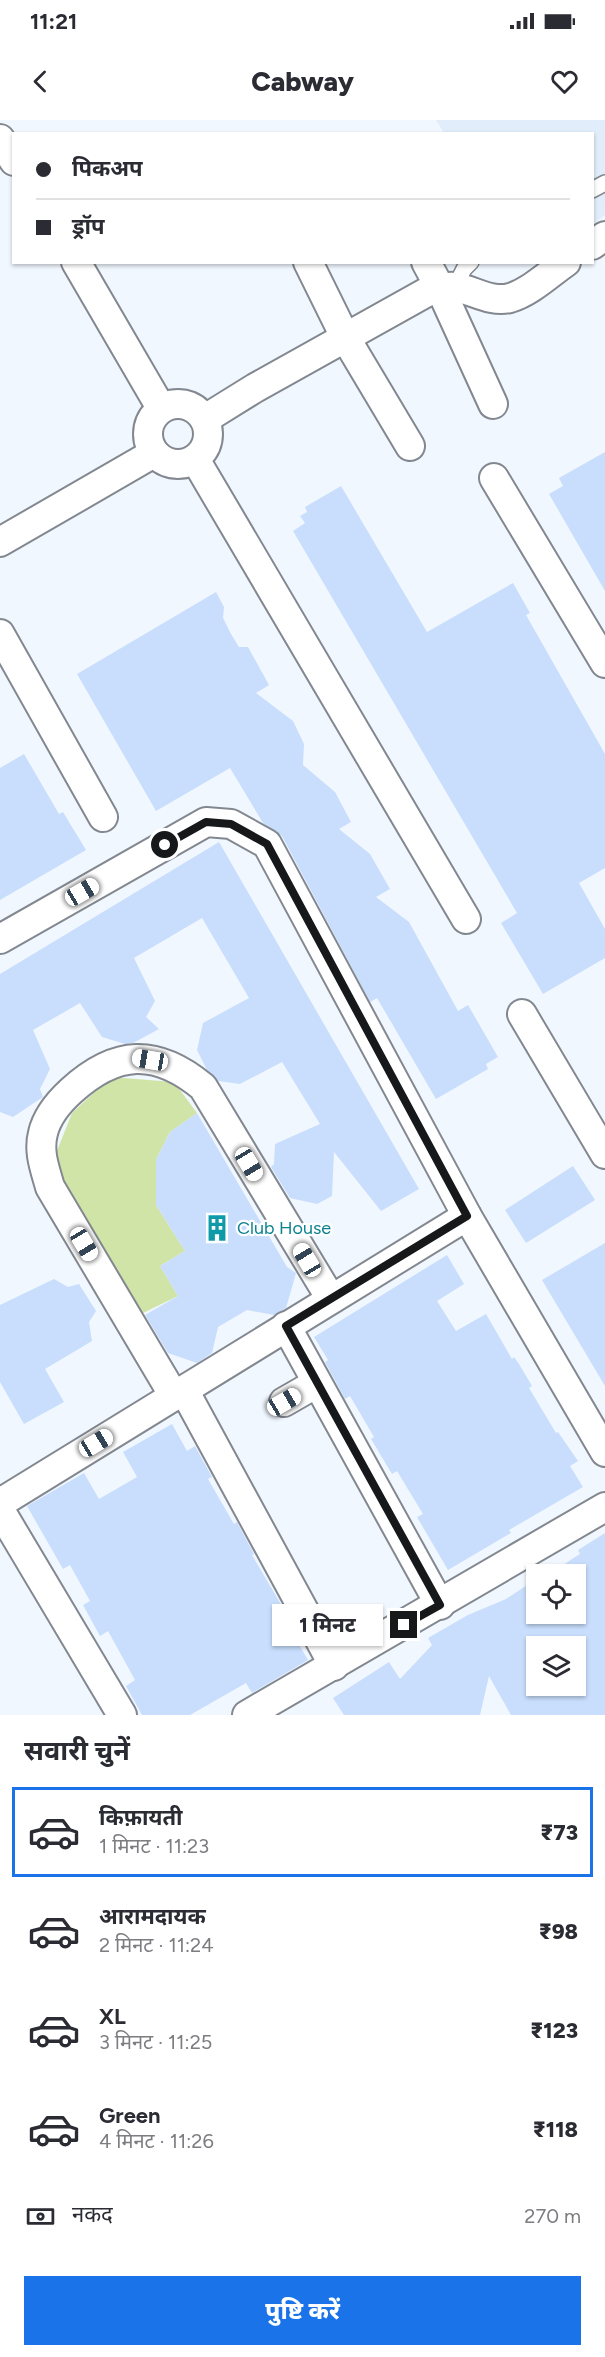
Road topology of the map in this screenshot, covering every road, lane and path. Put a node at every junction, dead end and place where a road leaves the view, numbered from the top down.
1 (0, 139) edge
2 (12, 158) edge
3 (76, 264) edge
4 (309, 264) edge
5 (428, 264) edge
6 (469, 264) edge
7 (563, 264) edge
8 (448, 288) junction
9 (345, 338) junction
10 (493, 404) dead end
11 (161, 408) junction
12 (205, 419) junction
13 (410, 446) dead end
14 (154, 453) junction
15 (195, 459) junction
16 (494, 478) dead end
17 (0, 542) edge
18 (0, 634) edge
19 (605, 663) edge
20 (103, 817) dead end
21 (466, 919) dead end
22 (0, 939) edge
23 (522, 1014) dead end
24 (604, 1151) edge
25 (467, 1216) junction
26 (331, 1299) junction
27 (286, 1326) junction
28 (317, 1383) junction
29 (179, 1393) junction
30 (284, 1402) dead end
31 (605, 1452) edge
32 (0, 1503) edge
33 (605, 1508) edge
34 (0, 1510) edge
35 (440, 1605) junction
36 (334, 1666) junction
37 (122, 1715) edge
38 (247, 1715) edge

1 - 2 street
3 - 11 street
4 - 9 street
5 - 8 street
6 - 8 lane
7 - 8 street
8 - 9 street
8 - 10 street
9 - 12 street
9 - 13 street
11 - 12 street
11 - 14 street
12 - 15 street
14 - 15 street
14 - 17 street
15 - 21 street
16 - 19 street
18 - 20 street
22 - 25 street
23 - 24 street
25 - 26 street
25 - 31 street
26 - 27 street
26 - 29 street
27 - 28 street
27 - 29 street
28 - 30 street
28 - 35 street
29 - 32 street
29 - 36 street
33 - 35 street
34 - 37 street
35 - 36 street
36 - 38 street

